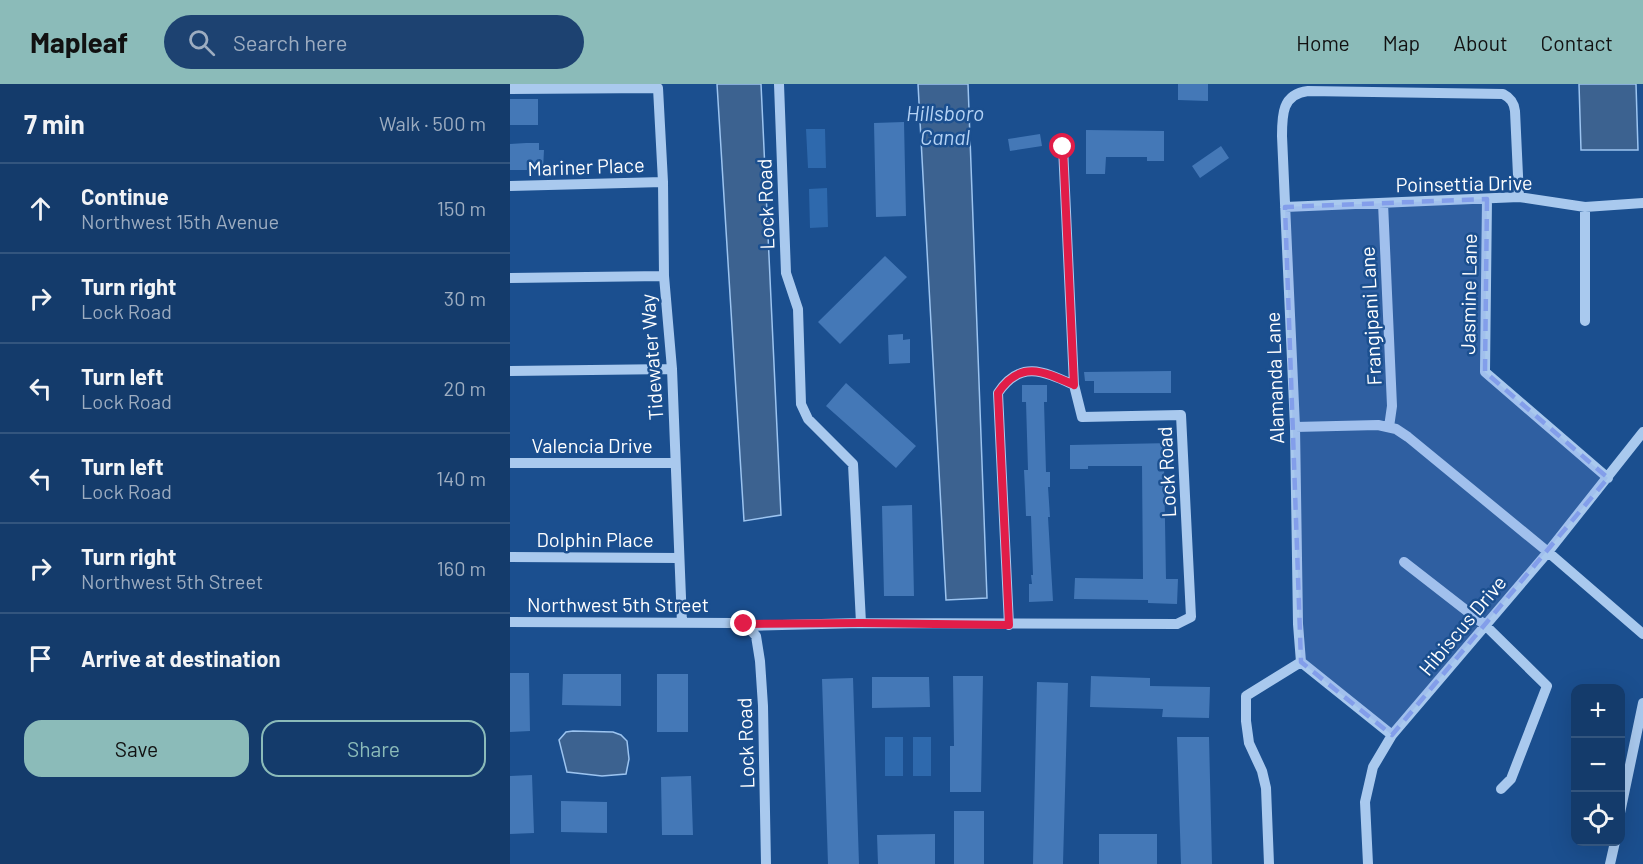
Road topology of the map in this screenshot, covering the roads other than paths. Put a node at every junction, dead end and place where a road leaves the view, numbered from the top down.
1 (779, 84) edge
2 (510, 89) edge
3 (1063, 147) dead end
4 (663, 182) junction
5 (510, 186) edge
6 (1519, 197) junction
7 (1487, 199) junction
8 (1383, 202) junction
9 (1643, 203) edge
10 (1285, 207) junction
11 (1585, 207) junction
12 (664, 276) junction
13 (510, 278) edge
14 (1585, 321) dead end
15 (672, 369) junction
16 (510, 371) edge
17 (1074, 385) junction
18 (1295, 427) junction
19 (1389, 427) junction
20 (1643, 432) edge
21 (510, 463) edge
22 (675, 463) junction
23 (1608, 478) junction
24 (1548, 552) junction
25 (510, 557) edge
26 (679, 558) junction
27 (1404, 562) dead end
28 (1191, 617) joint
29 (510, 622) edge
30 (682, 623) junction
31 (861, 623) junction
32 (1009, 625) junction
33 (1485, 625) junction
34 (747, 626) junction
35 (1643, 634) edge
36 (1301, 662) junction
37 (1643, 703) edge
38 (1392, 735) junction
39 (1501, 789) dead end
40 (1624, 792) edge
41 (1614, 846) edge
42 (766, 864) edge
43 (1269, 864) edge
44 (1368, 864) edge
45 (1610, 864) edge

1 - 31 street, Lock Road
2 - 4 street, Tidewater Way
3 - 17 street
4 - 5 street, Mariner Place
4 - 12 street, Tidewater Way
6 - 7 street, Poinsettia Drive
6 - 10 street, Alamanda Lane
6 - 11 street, Poinsettia Drive
7 - 8 street, Poinsettia Drive
7 - 23 street, Jasmine Lane
8 - 10 street, Poinsettia Drive
8 - 19 street, Frangipani Lane
9 - 11 street, Poinsettia Drive
10 - 18 street, Alamanda Lane
11 - 14 street
12 - 13 street
12 - 15 street, Tidewater Way
15 - 16 street
15 - 22 street, Tidewater Way
17 - 28 street, Lock Road
17 - 32 street
18 - 19 street
18 - 36 street, Alamanda Lane
19 - 24 street
20 - 23 street, Hibiscus Drive
21 - 22 street, Valencia Drive
22 - 26 street, Tidewater Way
23 - 24 street, Hibiscus Drive
24 - 33 street, Hibiscus Drive
24 - 35 street
25 - 26 street, Dolphin Place
26 - 30 street, Tidewater Way
27 - 33 street
28 - 32 street, Northwest 5th Street
29 - 30 street, Northwest 5th Street
30 - 34 street, Northwest 5th Street
31 - 32 street, Northwest 5th Street
31 - 34 street, Northwest 5th Street
33 - 38 street, Hibiscus Drive
33 - 39 street
34 - 42 street, Lock Road
36 - 38 street
36 - 43 street
37 - 40 street
38 - 44 street, Hibiscus Drive
41 - 45 street

